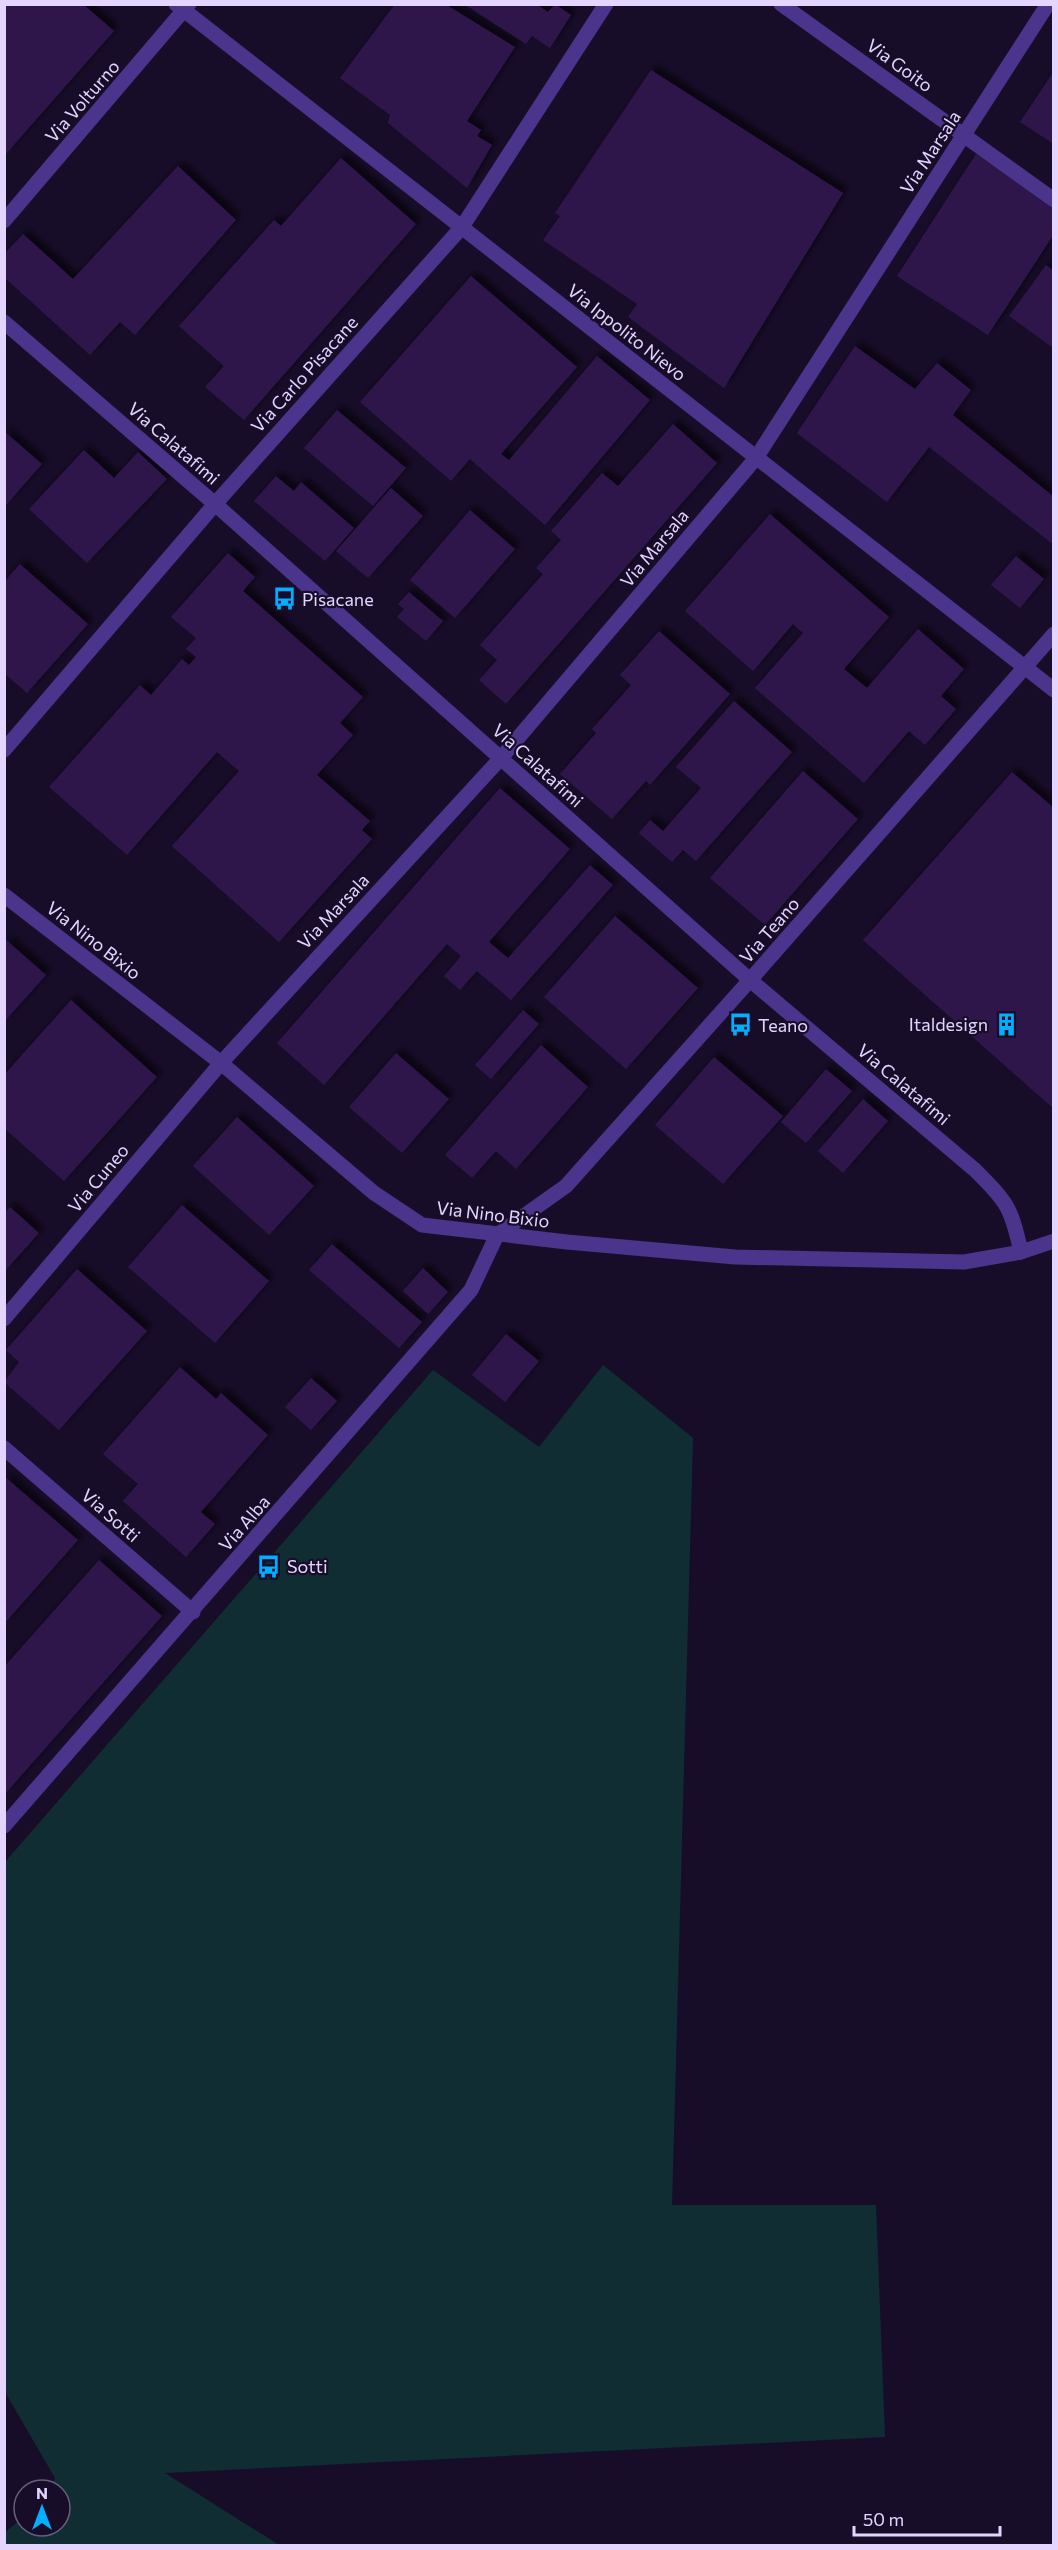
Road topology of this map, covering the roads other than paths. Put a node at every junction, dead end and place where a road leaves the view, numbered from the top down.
1 (606, 4) edge
2 (781, 4) edge
3 (1048, 4) edge
4 (183, 7) edge
5 (964, 135) junction
6 (1053, 200) edge
7 (4, 222) edge
8 (462, 227) junction
9 (4, 322) edge
10 (756, 458) junction
11 (215, 504) junction
12 (1053, 633) edge
13 (1024, 666) junction
14 (1053, 690) edge
15 (4, 750) edge
16 (501, 758) junction
17 (4, 895) edge
18 (750, 980) junction
19 (221, 1063) junction
20 (497, 1234) junction
21 (1053, 1241) edge
22 (1021, 1252) junction
23 (4, 1319) edge
24 (4, 1448) edge
25 (193, 1612) junction
26 (4, 1826) edge

1 - 8 street, Via Carlo Pisacane
2 - 5 street, Via Goito
3 - 5 street, Via Marsala
4 - 7 street, Via Volturno
4 - 8 street, Via Ippolito Nievo
5 - 6 street, Via Goito
5 - 10 street, Via Marsala
8 - 10 street, Via Ippolito Nievo
8 - 11 street, Via Carlo Pisacane
9 - 11 street, Via Calatafimi
10 - 13 street, Via Ippolito Nievo
10 - 16 street, Via Marsala
11 - 15 street, Via Carlo Pisacane
11 - 16 street, Via Calatafimi
12 - 13 street, Via Teano
13 - 14 street, Via Ippolito Nievo
13 - 18 street, Via Teano
16 - 18 street, Via Calatafimi
16 - 19 street, Via Marsala
17 - 19 street, Via Nino Bixio
18 - 20 street, Via Teano
18 - 22 street, Via Calatafimi
19 - 20 street, Via Nino Bixio
19 - 23 street, Via Cuneo
20 - 22 street, Via Nino Bixio
20 - 25 street, Via Alba
21 - 22 street, Via Nino Bixio
24 - 25 street, Via Sotti
25 - 26 street, Via Alba

